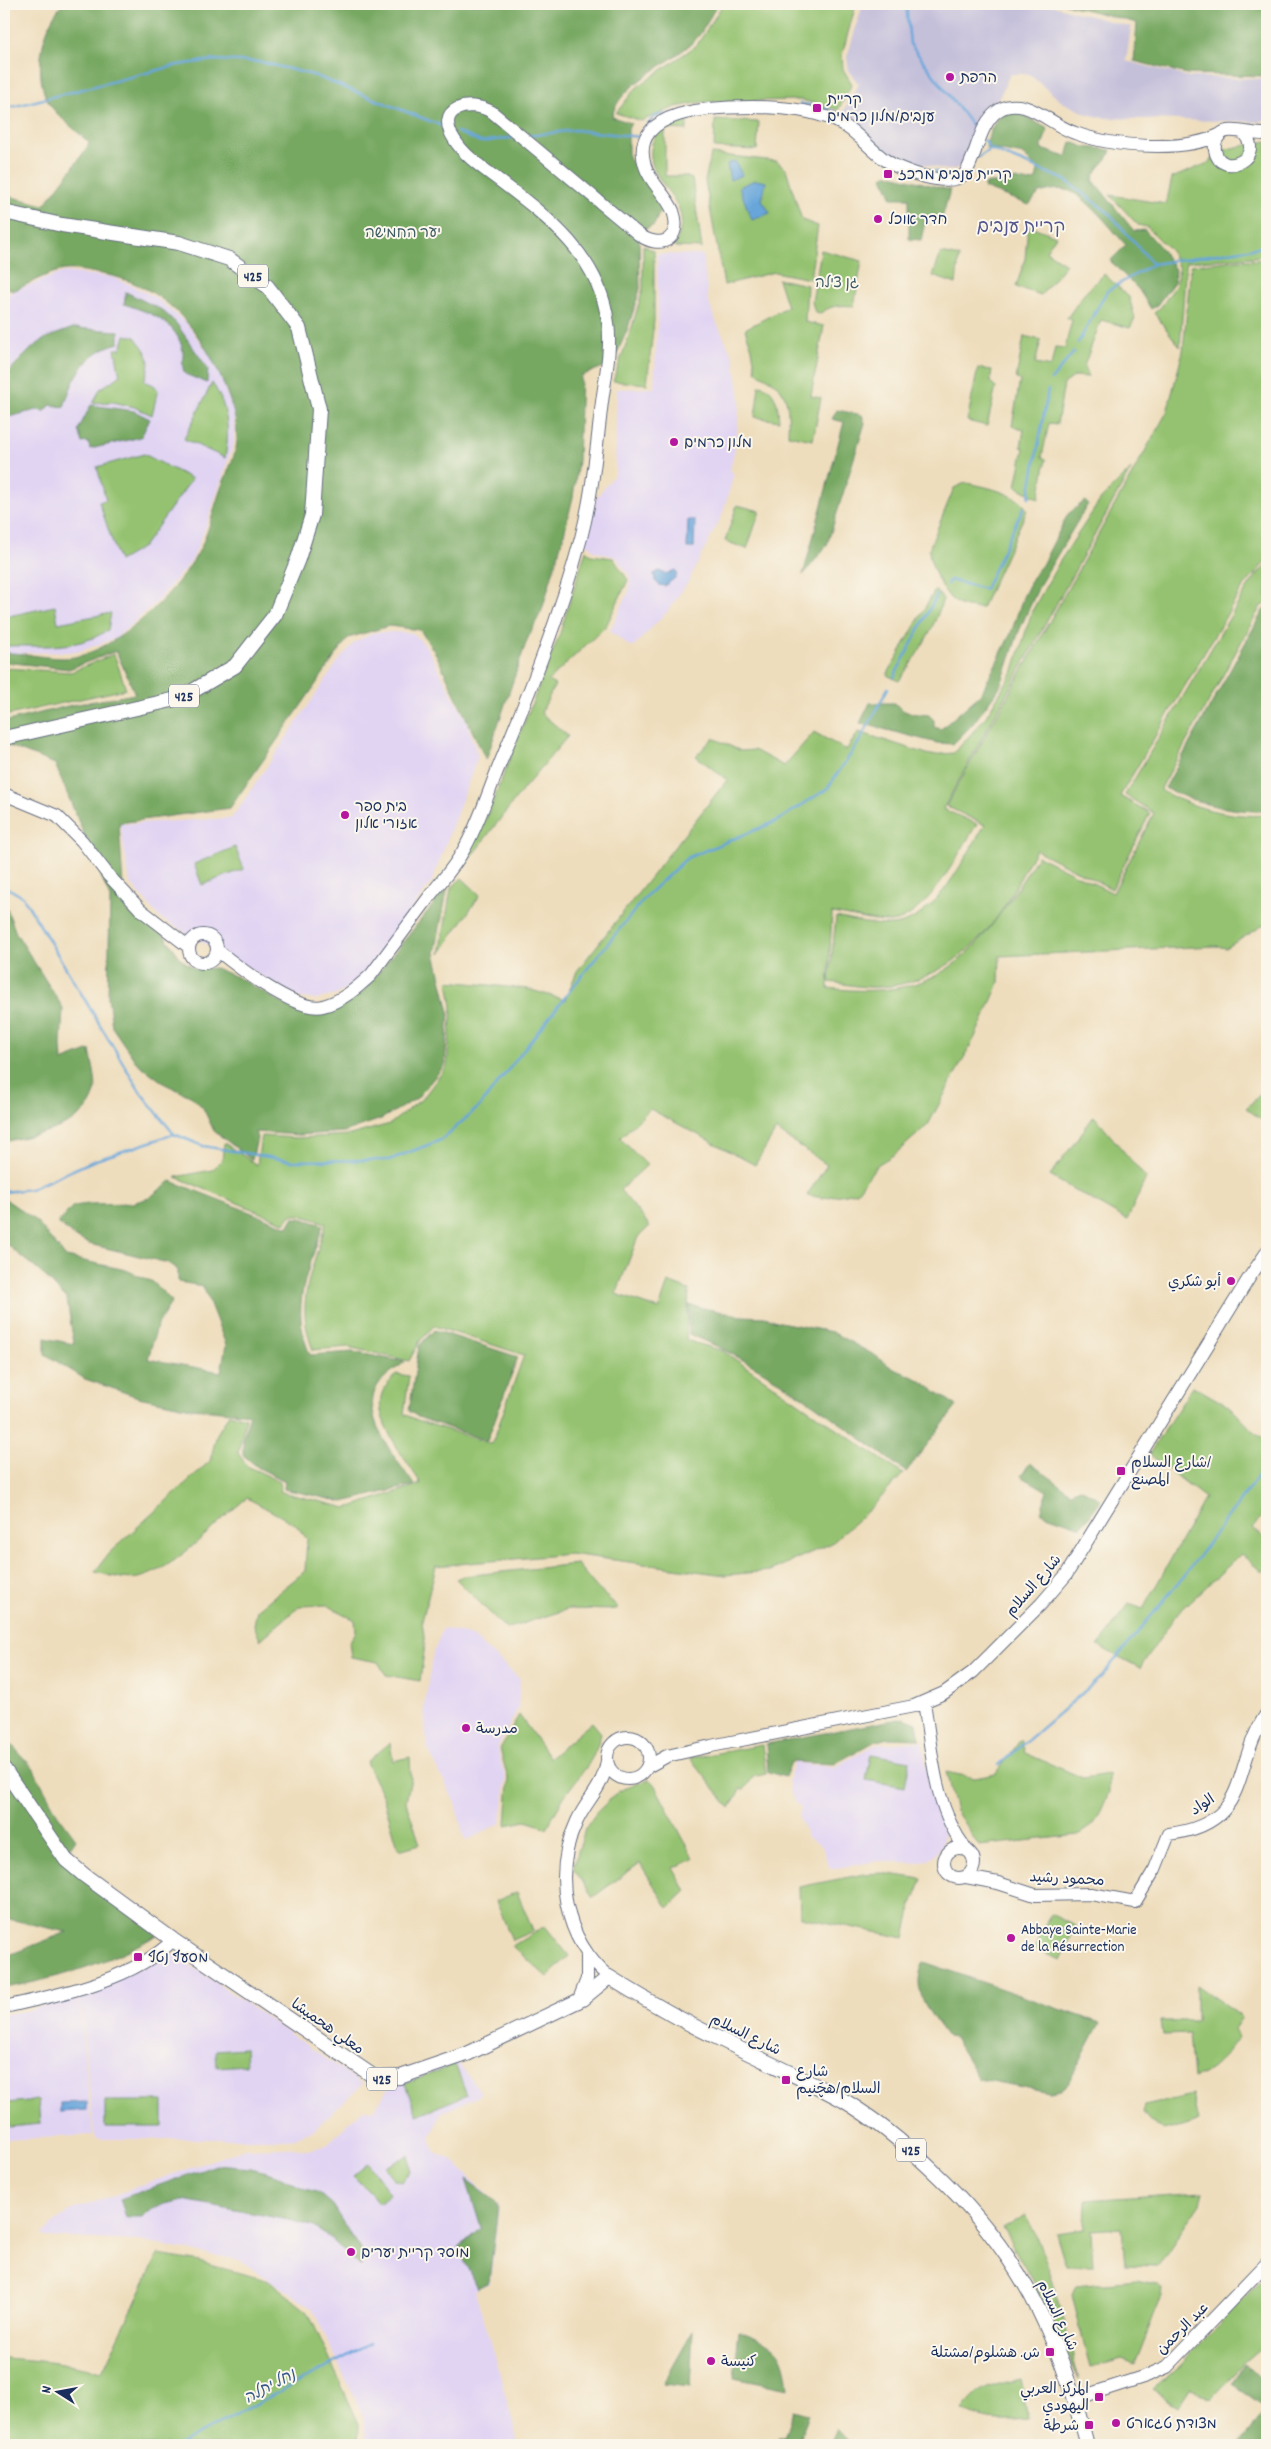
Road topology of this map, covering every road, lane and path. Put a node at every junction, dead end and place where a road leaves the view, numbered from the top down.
1 (1242, 132) junction
2 (1221, 134) junction
3 (1267, 134) edge
4 (1267, 140) edge
5 (1185, 144) junction
6 (1249, 153) junction
7 (1217, 154) junction
8 (4, 212) edge
9 (4, 738) edge
10 (4, 794) edge
11 (169, 931) junction
12 (198, 936) junction
13 (189, 947) junction
14 (216, 954) junction
15 (1267, 1252) edge
16 (924, 1702) junction
17 (1267, 1714) edge
18 (644, 1745) junction
19 (681, 1752) junction
20 (607, 1761) junction
21 (647, 1767) junction
22 (4, 1769) edge
23 (625, 1779) junction
24 (589, 1803) junction
25 (948, 1818) junction
26 (966, 1849) junction
27 (949, 1852) junction
28 (975, 1864) junction
29 (966, 1877) junction
30 (998, 1883) junction
31 (1135, 1902) joint
32 (173, 1940) junction
33 (586, 1952) junction
34 (608, 1977) junction
35 (578, 2002) junction
36 (4, 2007) edge
37 (1267, 2263) edge
38 (1075, 2399) junction
39 (1087, 2445) edge

1 - 2 main road
1 - 3 main road
1 - 6 main road
2 - 5 main road
2 - 7 main road
4 - 6 main road
5 - 7 main road
5 - 14 main road
6 - 7 main road
8 - 9 main road, 425
10 - 11 main road
11 - 12 main road
11 - 13 main road
12 - 13 main road
12 - 14 main road
13 - 14 main road
15 - 16 main road, شارع السلام
16 - 19 main road, شارع السلام
16 - 25 main road
17 - 31 main road, الواد
18 - 19 main road, شارع السلام
18 - 20 main road
18 - 21 main road
19 - 21 main road, شارع السلام
20 - 23 main road
20 - 24 main road, شارع السلام
21 - 23 main road
22 - 32 main road, 425
23 - 24 main road, شارع السلام
24 - 33 main road, شارع السلام
25 - 26 main road
25 - 27 main road
26 - 27 main road
26 - 28 main road
27 - 29 main road
28 - 29 main road
28 - 30 main road, محمود رشيد
29 - 30 main road, محمود رشيد
30 - 31 main road, محمود رشيد
32 - 35 main road, معلي هحميشا / 425
32 - 36 main road
33 - 34 main road, شارع السلام
33 - 35 main road
34 - 35 main road, معلي هحميشا / 425
34 - 38 main road, شارع السلام / 425
37 - 38 main road, عبد الرحمن
38 - 39 main road, شارع السلام / 425

